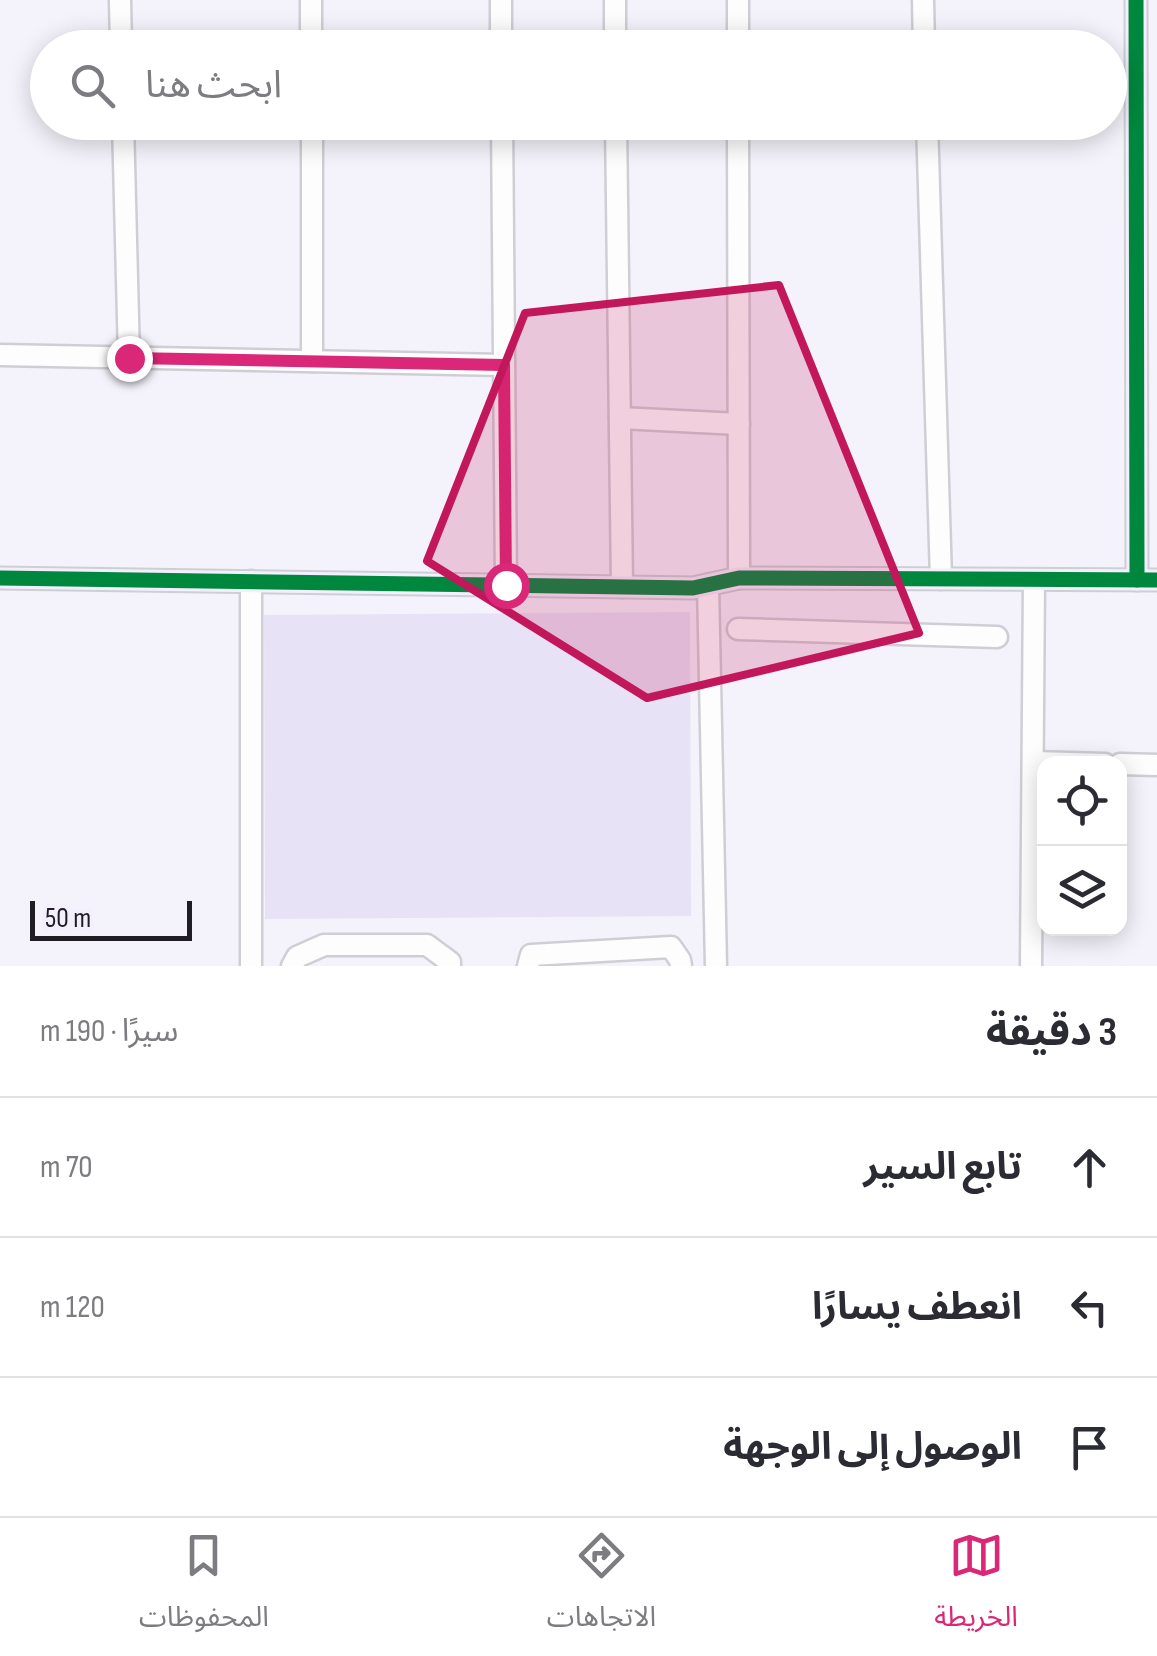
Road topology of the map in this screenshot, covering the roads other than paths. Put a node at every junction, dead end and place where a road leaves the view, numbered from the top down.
1 (120, 0) edge
2 (311, 0) edge
3 (501, 0) edge
4 (615, 0) edge
5 (738, 0) edge
6 (923, 0) edge
7 (1136, 0) edge
8 (121, 30) edge
9 (311, 30) edge
10 (501, 30) edge
11 (616, 30) edge
12 (738, 30) edge
13 (924, 30) edge
14 (123, 140) edge
15 (312, 140) edge
16 (502, 140) edge
17 (616, 140) edge
18 (738, 140) edge
19 (927, 140) edge
20 (0, 355) edge
21 (129, 358) junction
22 (312, 361) junction
23 (504, 365) junction
24 (620, 418) junction
25 (739, 424) junction
26 (0, 578) edge
27 (740, 578) junction
28 (941, 579) junction
29 (1034, 580) junction
30 (1147, 580) edge
31 (251, 582) junction
32 (506, 585) junction
33 (708, 585) junction
34 (622, 587) junction
35 (738, 628) dead end
36 (998, 637) dead end
37 (1033, 762) junction
38 (1037, 762) edge
39 (1127, 764) edge
40 (1157, 765) edge
41 (251, 966) edge
42 (292, 966) edge
43 (450, 966) edge
44 (528, 966) edge
45 (681, 966) edge
46 (716, 966) edge
47 (1031, 966) edge

1 - 8 street
2 - 9 street
3 - 10 street
4 - 11 street
5 - 12 street
6 - 13 street
7 - 30 street
14 - 21 street
15 - 22 street
16 - 23 street
17 - 24 street
18 - 25 street
19 - 28 street
20 - 21 street
21 - 22 street
22 - 23 street
23 - 32 street
24 - 25 street
24 - 34 street
25 - 27 street
26 - 31 street
27 - 28 street
27 - 33 street
28 - 29 street
29 - 30 street
29 - 37 street
31 - 32 street
31 - 41 street
32 - 34 street
33 - 34 street
33 - 46 street
35 - 36 street
37 - 38 street
37 - 47 street
39 - 40 street
42 - 43 street
44 - 45 street

